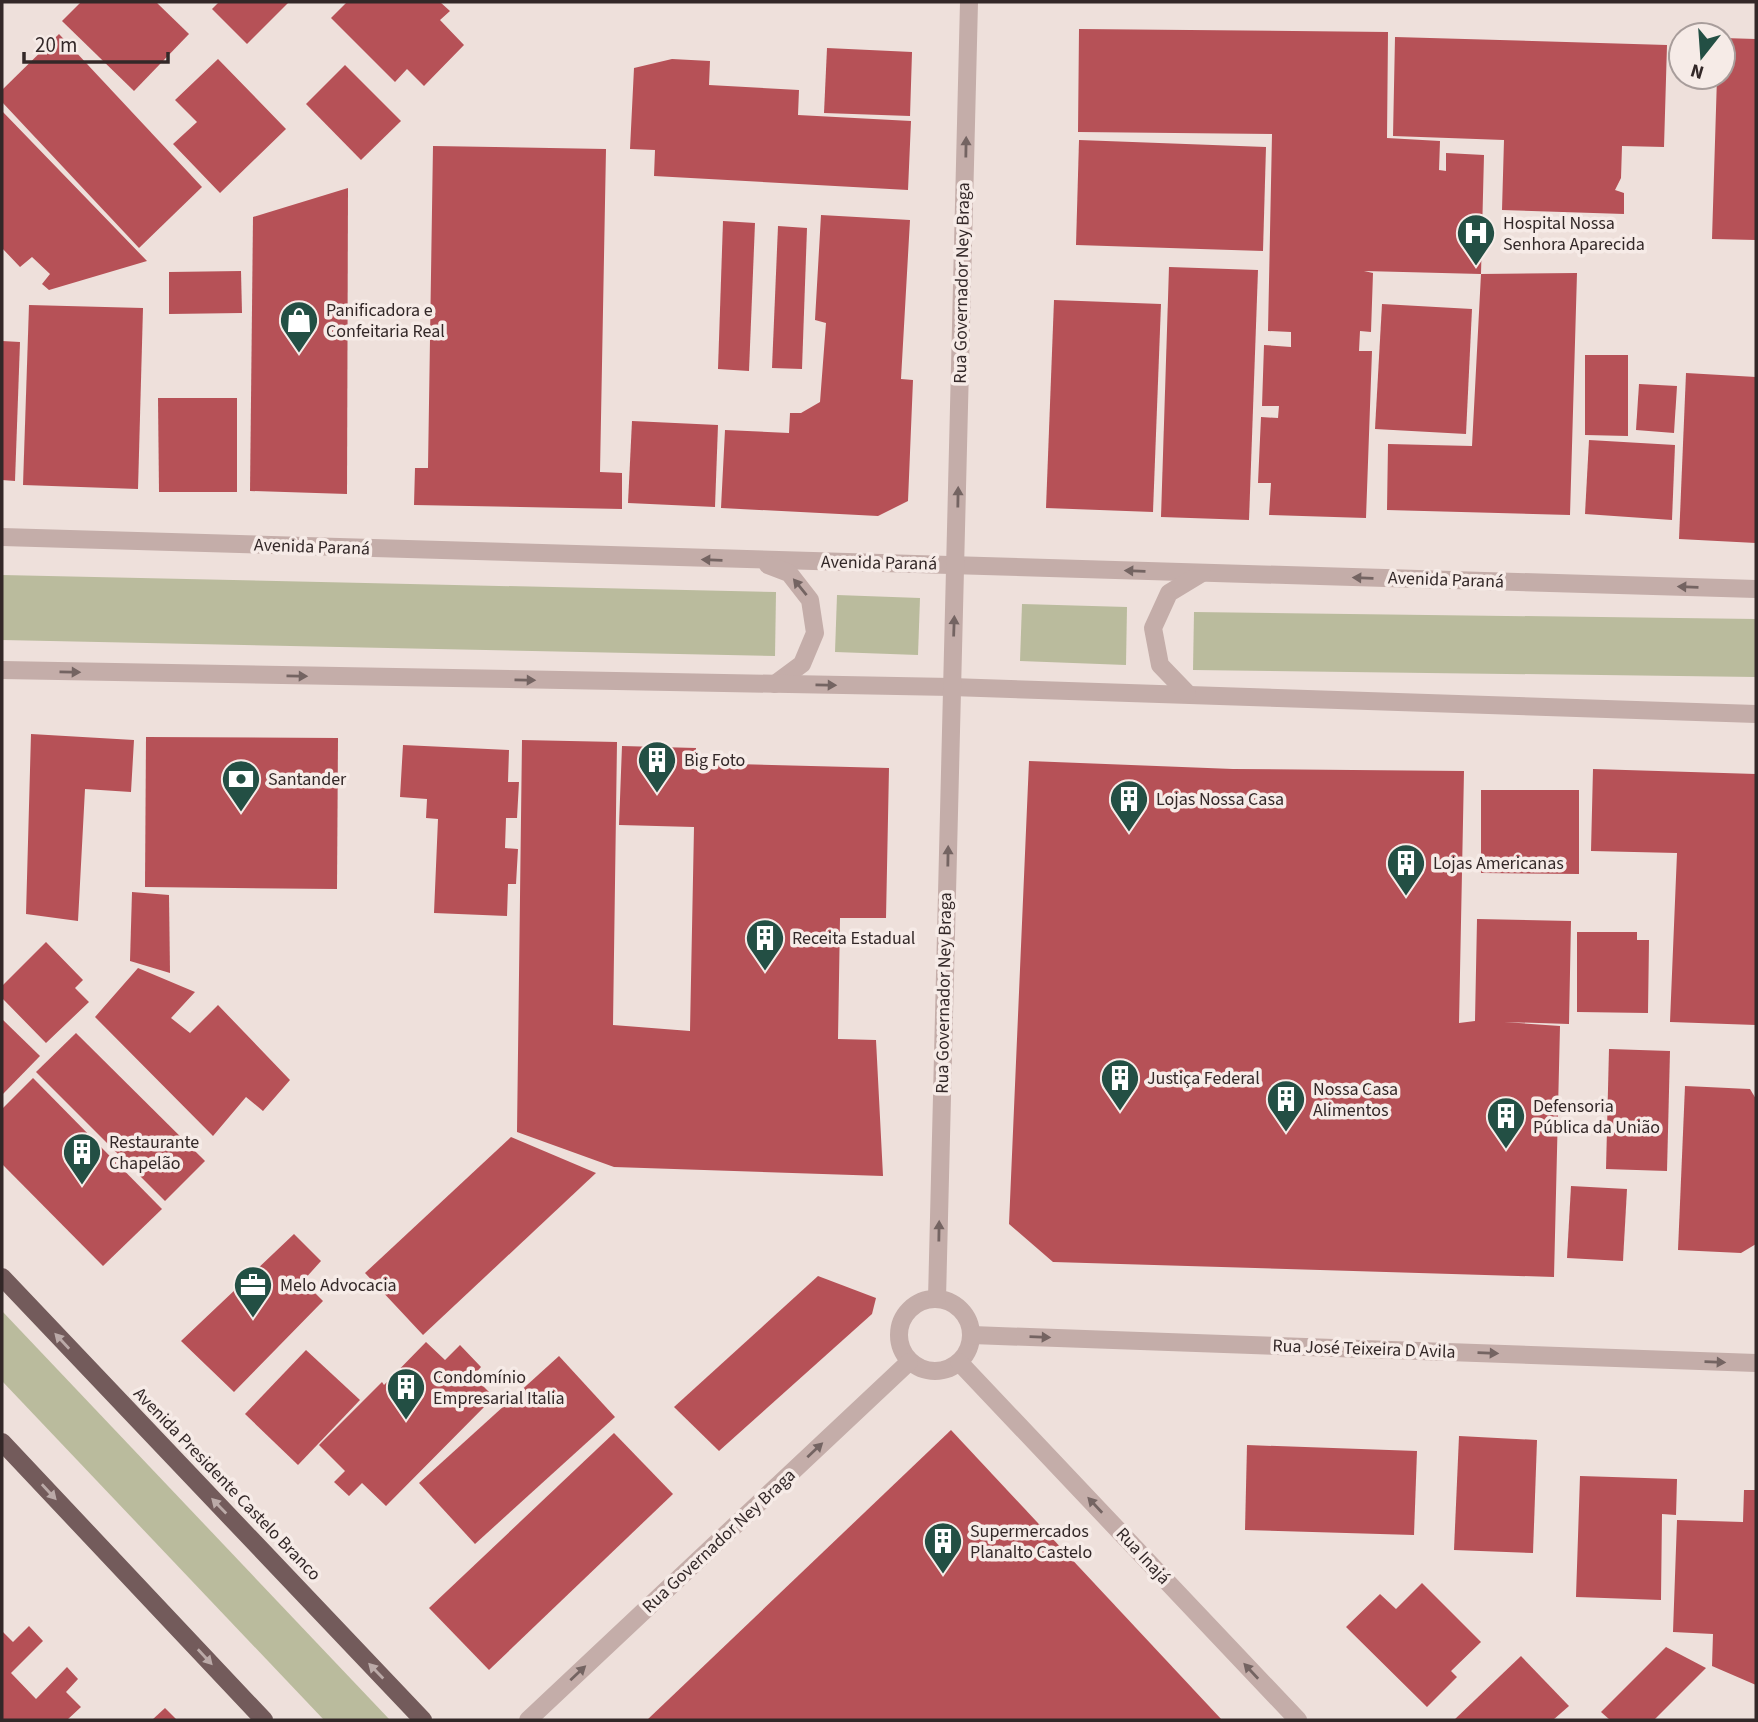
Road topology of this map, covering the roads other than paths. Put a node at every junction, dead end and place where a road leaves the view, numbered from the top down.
1 (969, 2) edge
2 (2, 537) edge
3 (757, 561) junction
4 (956, 565) junction
5 (1202, 573) junction
6 (1756, 589) edge
7 (2, 670) edge
8 (775, 684) junction
9 (951, 687) junction
10 (1187, 693) junction
11 (1756, 714) edge
12 (2, 1277) edge
13 (937, 1299) junction
14 (972, 1335) junction
15 (909, 1362) junction
16 (959, 1362) junction
17 (1756, 1363) edge
18 (2, 1442) edge
19 (264, 1720) edge
20 (423, 1720) edge
21 (528, 1720) edge
22 (1298, 1720) edge

4 -> 1 street, Rua Governador Ney Braga
3 -> 2 street, Avenida Paraná
3 - 4 street, Avenida Paraná
8 -> 3 street
5 -> 4 street, Avenida Paraná
9 -> 4 street, Rua Governador Ney Braga
6 -> 5 street, Avenida Paraná
5 - 10 street
7 -> 8 street
8 -> 9 street
9 - 10 street
13 -> 9 street, Rua Governador Ney Braga
10 - 11 street
20 -> 12 main road, Avenida Presidente Castelo Branco
13 - 14 street
13 - 15 street
14 - 16 street
14 -> 17 street, Rua José Teixeira D Avila
15 - 16 street
21 -> 15 street, Rua Governador Ney Braga
22 -> 16 street, Rua Inajá
18 -> 19 main road

